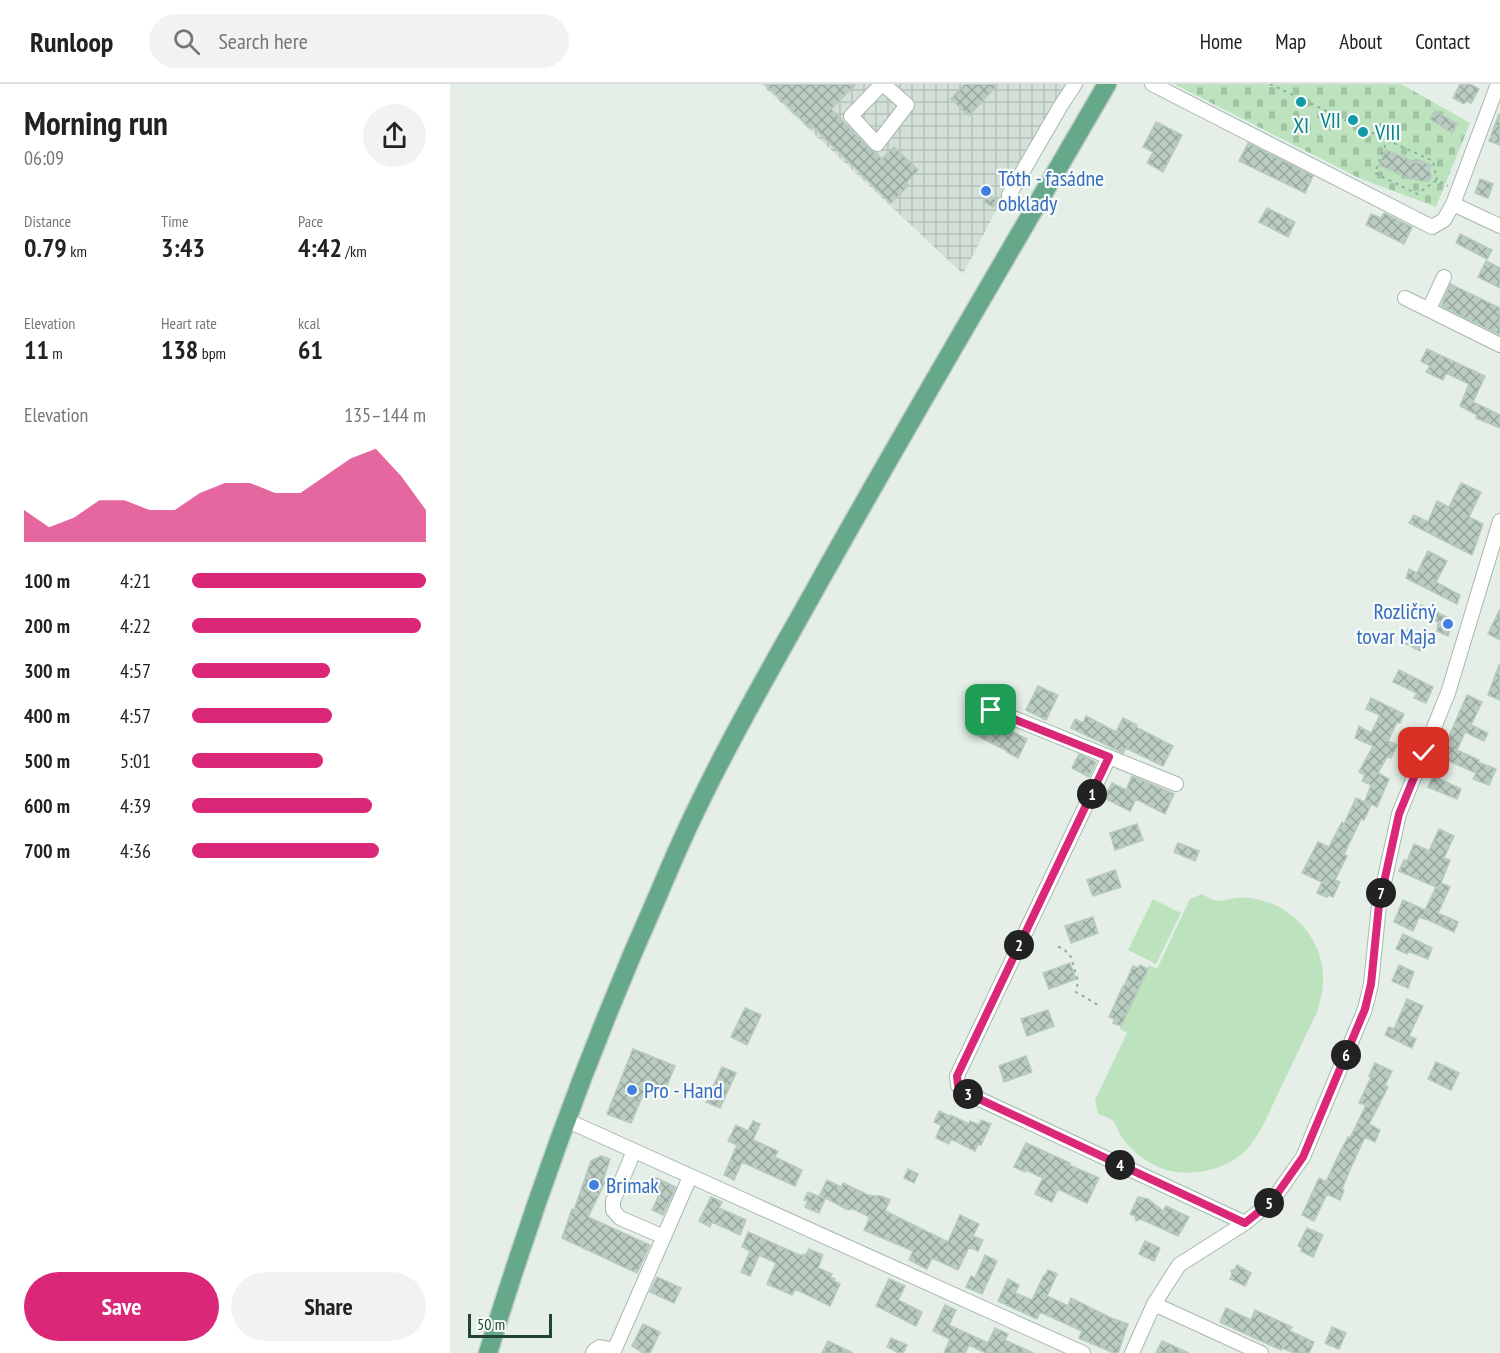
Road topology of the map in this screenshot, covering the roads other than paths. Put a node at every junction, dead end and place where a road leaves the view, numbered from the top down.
1 (1075, 84) edge
2 (1107, 84) edge
3 (1152, 84) edge
4 (1498, 84) edge
5 (1009, 195) dead end
6 (1454, 204) junction
7 (1500, 226) edge
8 (1444, 277) dead end
9 (1405, 298) dead end
10 (1429, 309) junction
11 (1500, 345) edge
12 (1500, 520) edge
13 (991, 710) dead end
14 (1109, 757) junction
15 (1176, 784) dead end
16 (566, 1120) junction
17 (634, 1151) junction
18 (690, 1177) junction
19 (1245, 1223) junction
20 (664, 1237) junction
21 (1154, 1304) junction
22 (614, 1352) edge
23 (488, 1353) edge
24 (593, 1353) edge
25 (1083, 1353) edge
26 (1132, 1353) edge
27 (1261, 1353) edge

1 - 5 street
2 - 16 main road
3 - 6 street
4 - 6 street
6 - 7 street
8 - 10 street
9 - 10 street
10 - 11 street
12 - 19 street
13 - 14 street
14 - 15 street
14 - 19 street
16 - 17 street
16 - 23 main road
17 - 18 street
17 - 20 street
18 - 20 street
18 - 25 street
19 - 21 street
20 - 22 street
21 - 26 street
21 - 27 street
22 - 24 street

